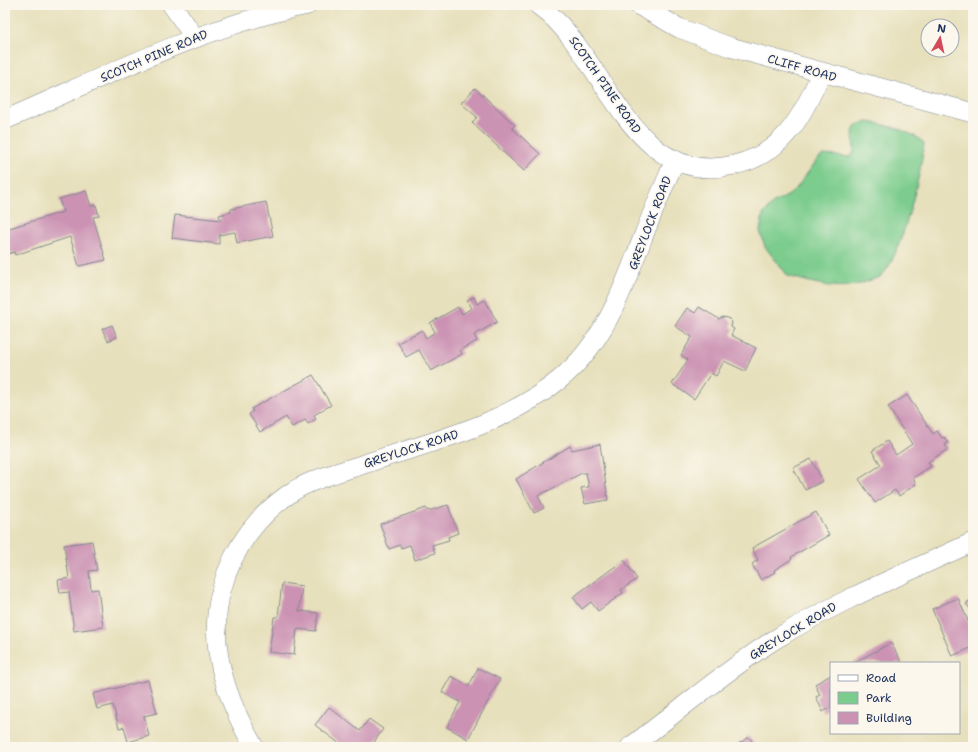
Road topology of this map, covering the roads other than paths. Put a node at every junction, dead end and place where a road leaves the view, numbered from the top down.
1 (172, 5) edge
2 (308, 5) edge
3 (538, 5) edge
4 (638, 5) edge
5 (195, 38) junction
6 (821, 73) junction
7 (973, 113) edge
8 (5, 120) edge
9 (674, 160) junction
10 (973, 542) edge
11 (254, 747) edge
12 (630, 747) edge

1 - 5 street
2 - 5 street, SCOTCH PINE ROAD
3 - 9 street, SCOTCH PINE ROAD
4 - 6 street, CLIFF ROAD
5 - 8 street, SCOTCH PINE ROAD
6 - 7 street, CLIFF ROAD
6 - 9 street, SCOTCH PINE ROAD
9 - 11 street, GREYLOCK ROAD
10 - 12 street, GREYLOCK ROAD

